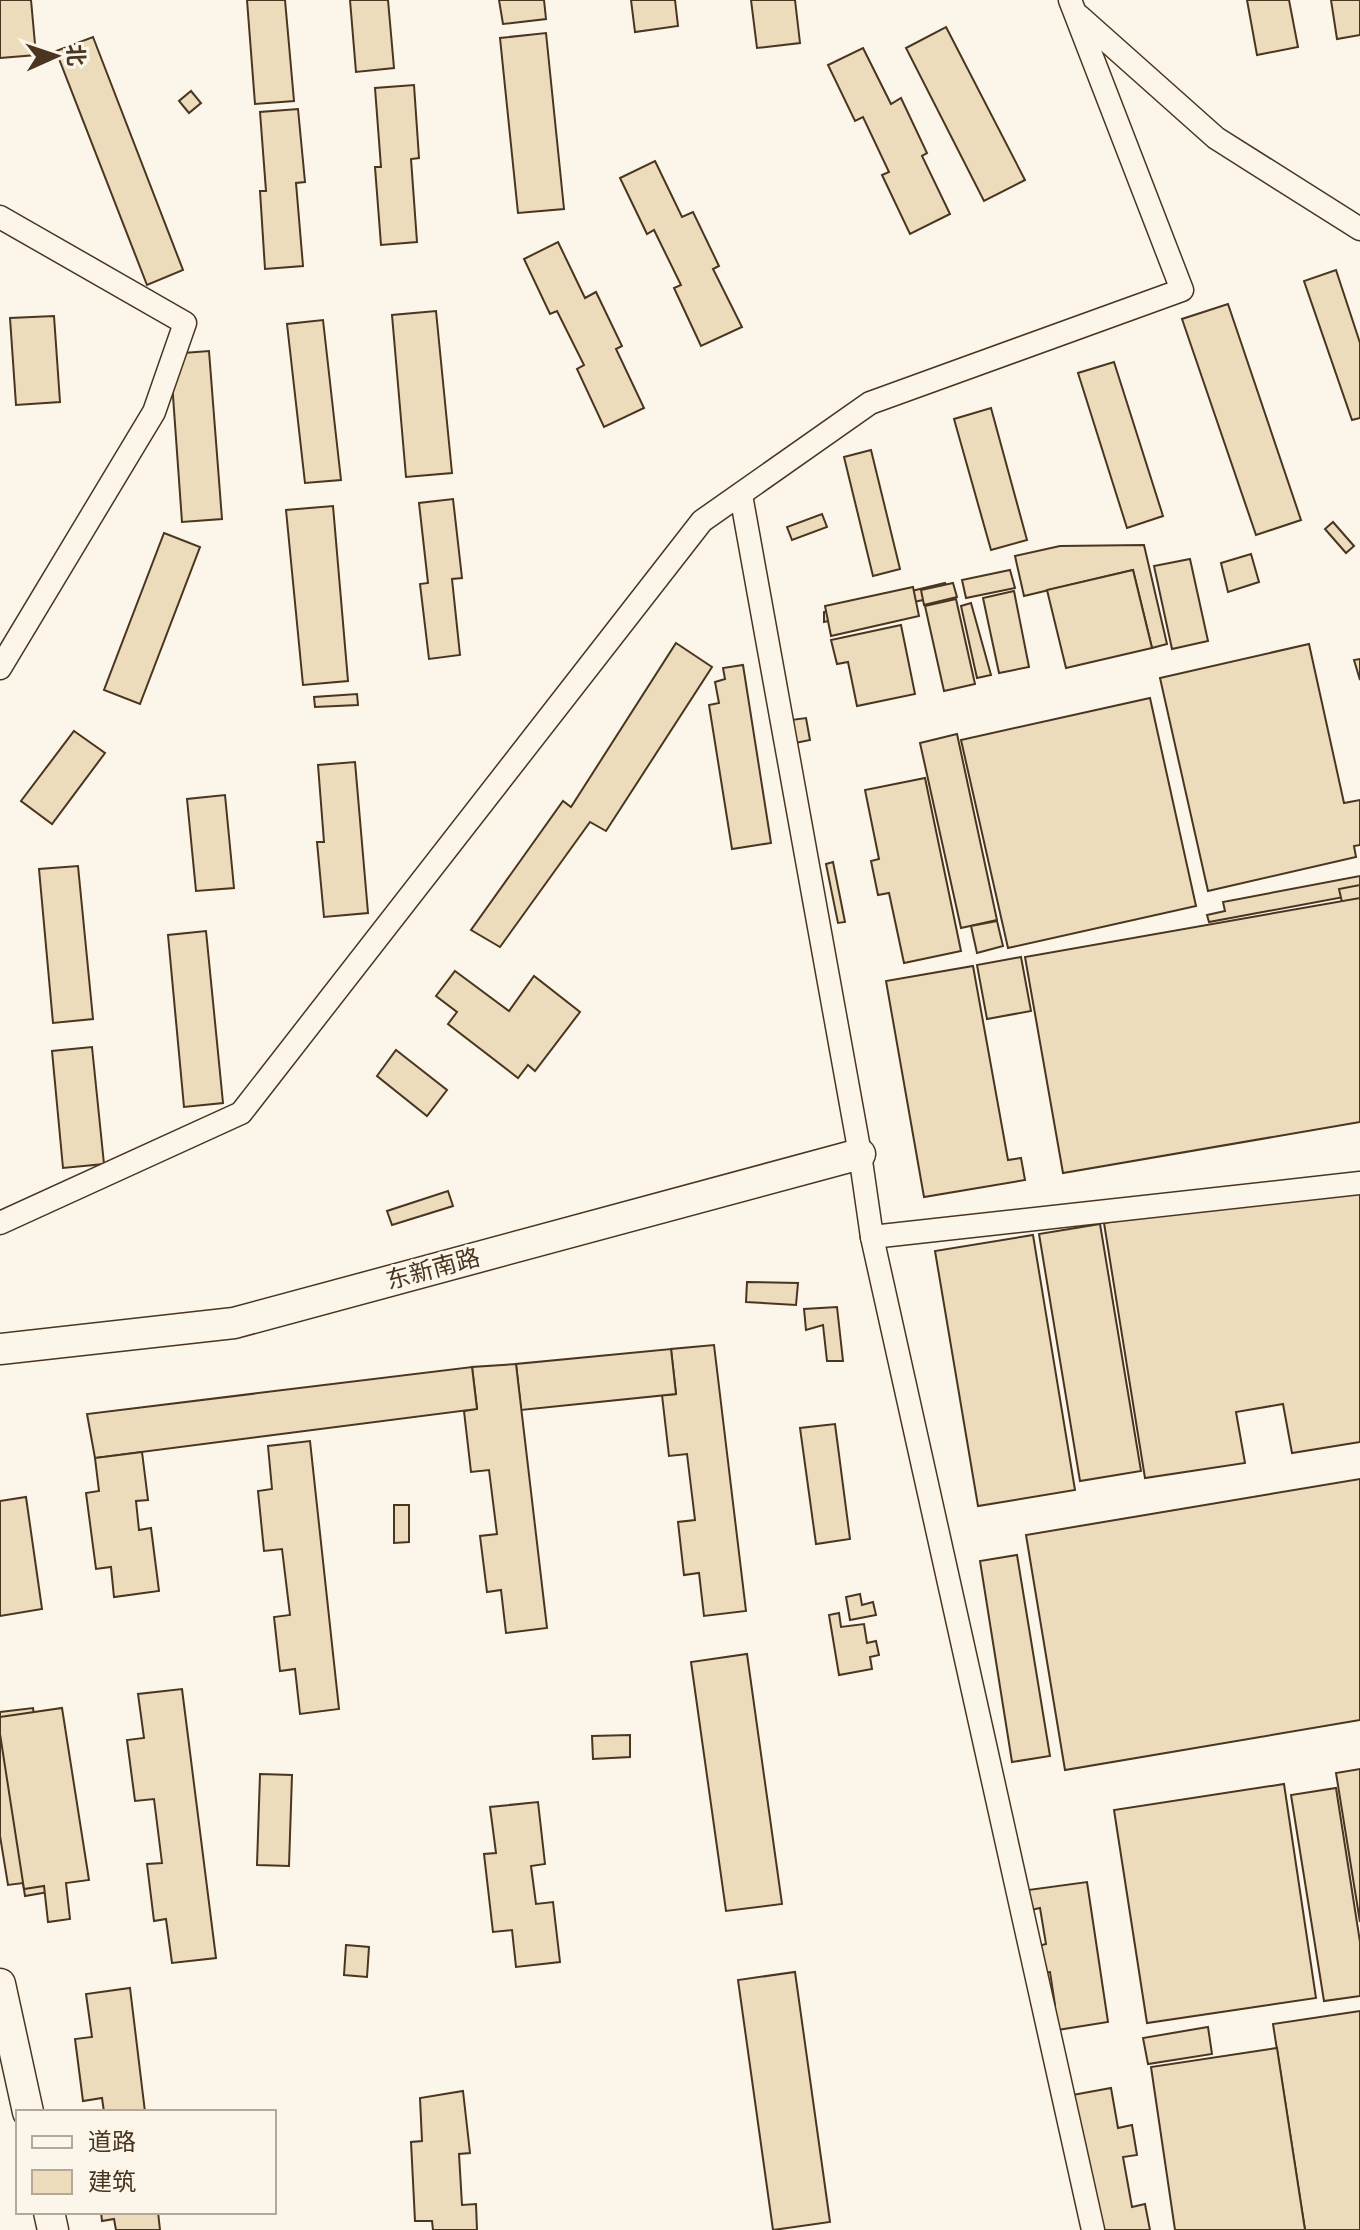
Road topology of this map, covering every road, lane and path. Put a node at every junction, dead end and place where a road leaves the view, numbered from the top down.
1 (1073, 6) edge
2 (0, 217) edge
3 (1360, 229) edge
4 (741, 495) junction
5 (0, 668) edge
6 (860, 1154) junction
7 (1360, 1183) edge
8 (0, 1223) edge
9 (872, 1237) junction
10 (0, 1349) edge
11 (0, 1984) edge
12 (28, 2110) edge
13 (1093, 2230) edge

1 - 3 street
1 - 4 street
2 - 5 street
4 - 6 street
4 - 8 street
6 - 9 street
6 - 10 main road, 东新南路
7 - 9 street
9 - 13 street
11 - 12 main road

